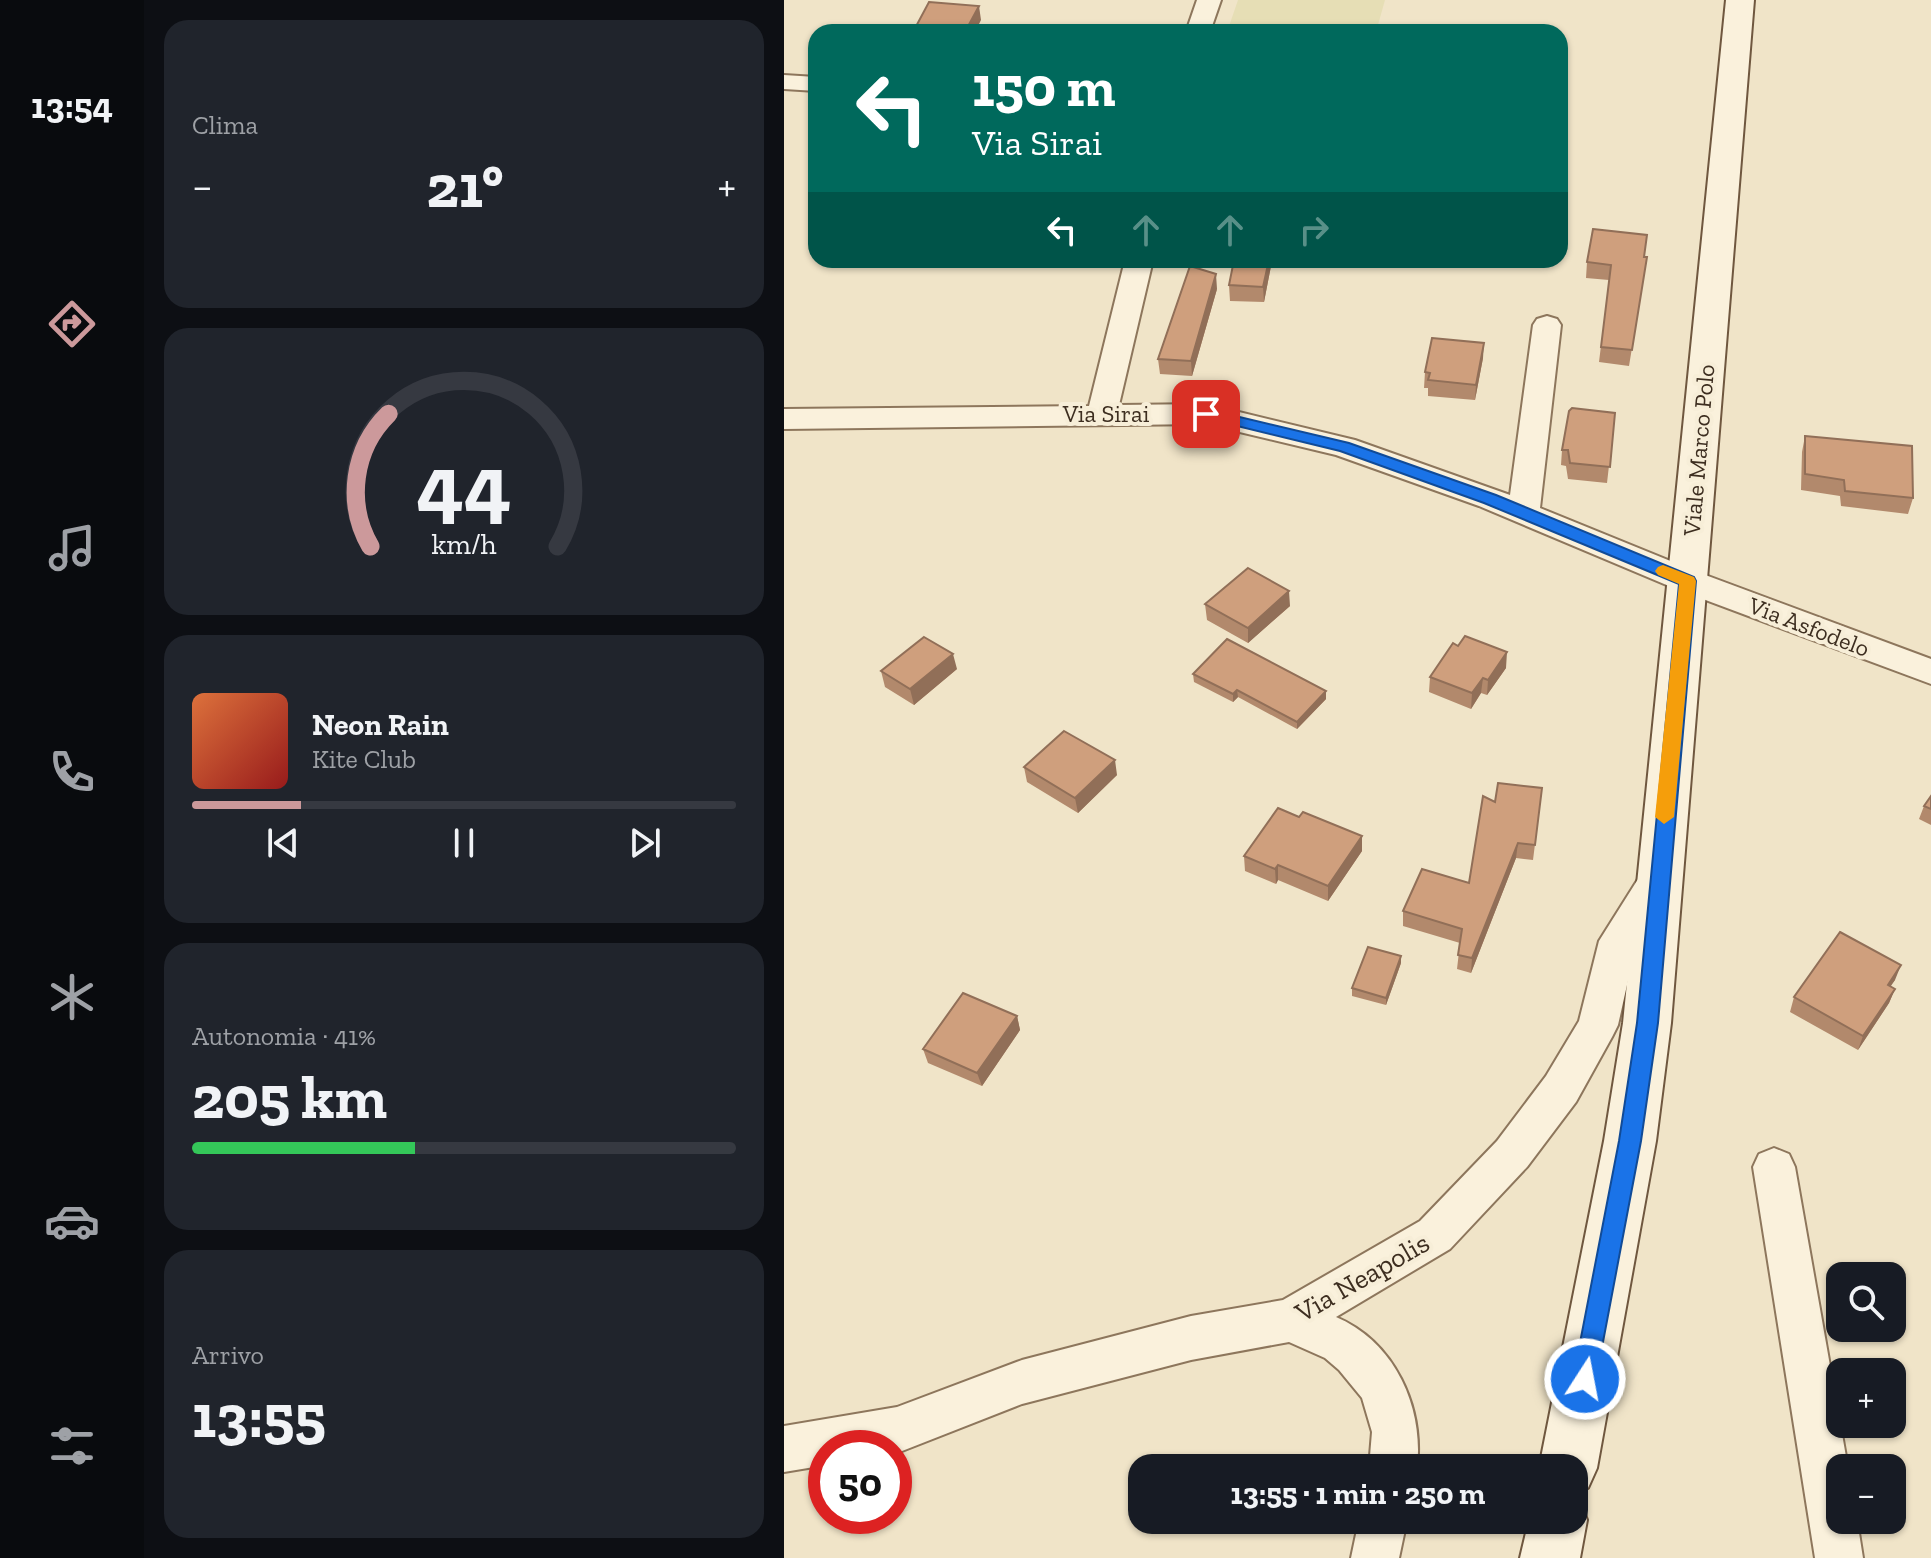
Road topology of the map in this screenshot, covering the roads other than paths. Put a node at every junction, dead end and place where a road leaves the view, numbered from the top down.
1 (1209, 0) edge
2 (1740, 0) edge
3 (1201, 24) edge
4 (784, 82) edge
5 (808, 84) edge
6 (1137, 268) edge
7 (1547, 325) dead end
8 (1102, 414) junction
9 (784, 419) edge
10 (1524, 513) junction
11 (1688, 581) junction
12 (1931, 672) edge
13 (1658, 879) junction
14 (1774, 1167) dead end
15 (1290, 1320) junction
16 (784, 1449) edge
17 (1396, 1454) edge
18 (1571, 1454) edge
19 (1380, 1534) edge
20 (1555, 1534) edge
21 (1375, 1558) edge
22 (1550, 1558) edge
23 (1839, 1558) edge

1 - 3 street
2 - 11 main road, Viale Marco Polo
4 - 5 street
6 - 8 street
7 - 10 street
8 - 9 street, Via Sirai
8 - 10 street, Via Sirai
10 - 11 street, Via Sirai
11 - 12 street, Via Asfodelo
11 - 13 main road, Viale Marco Polo
13 - 15 street, Via Neapolis
13 - 18 main road, Viale Marco Polo
14 - 23 street
15 - 16 street, Via Neapolis
15 - 17 street
19 - 21 street
20 - 22 main road

